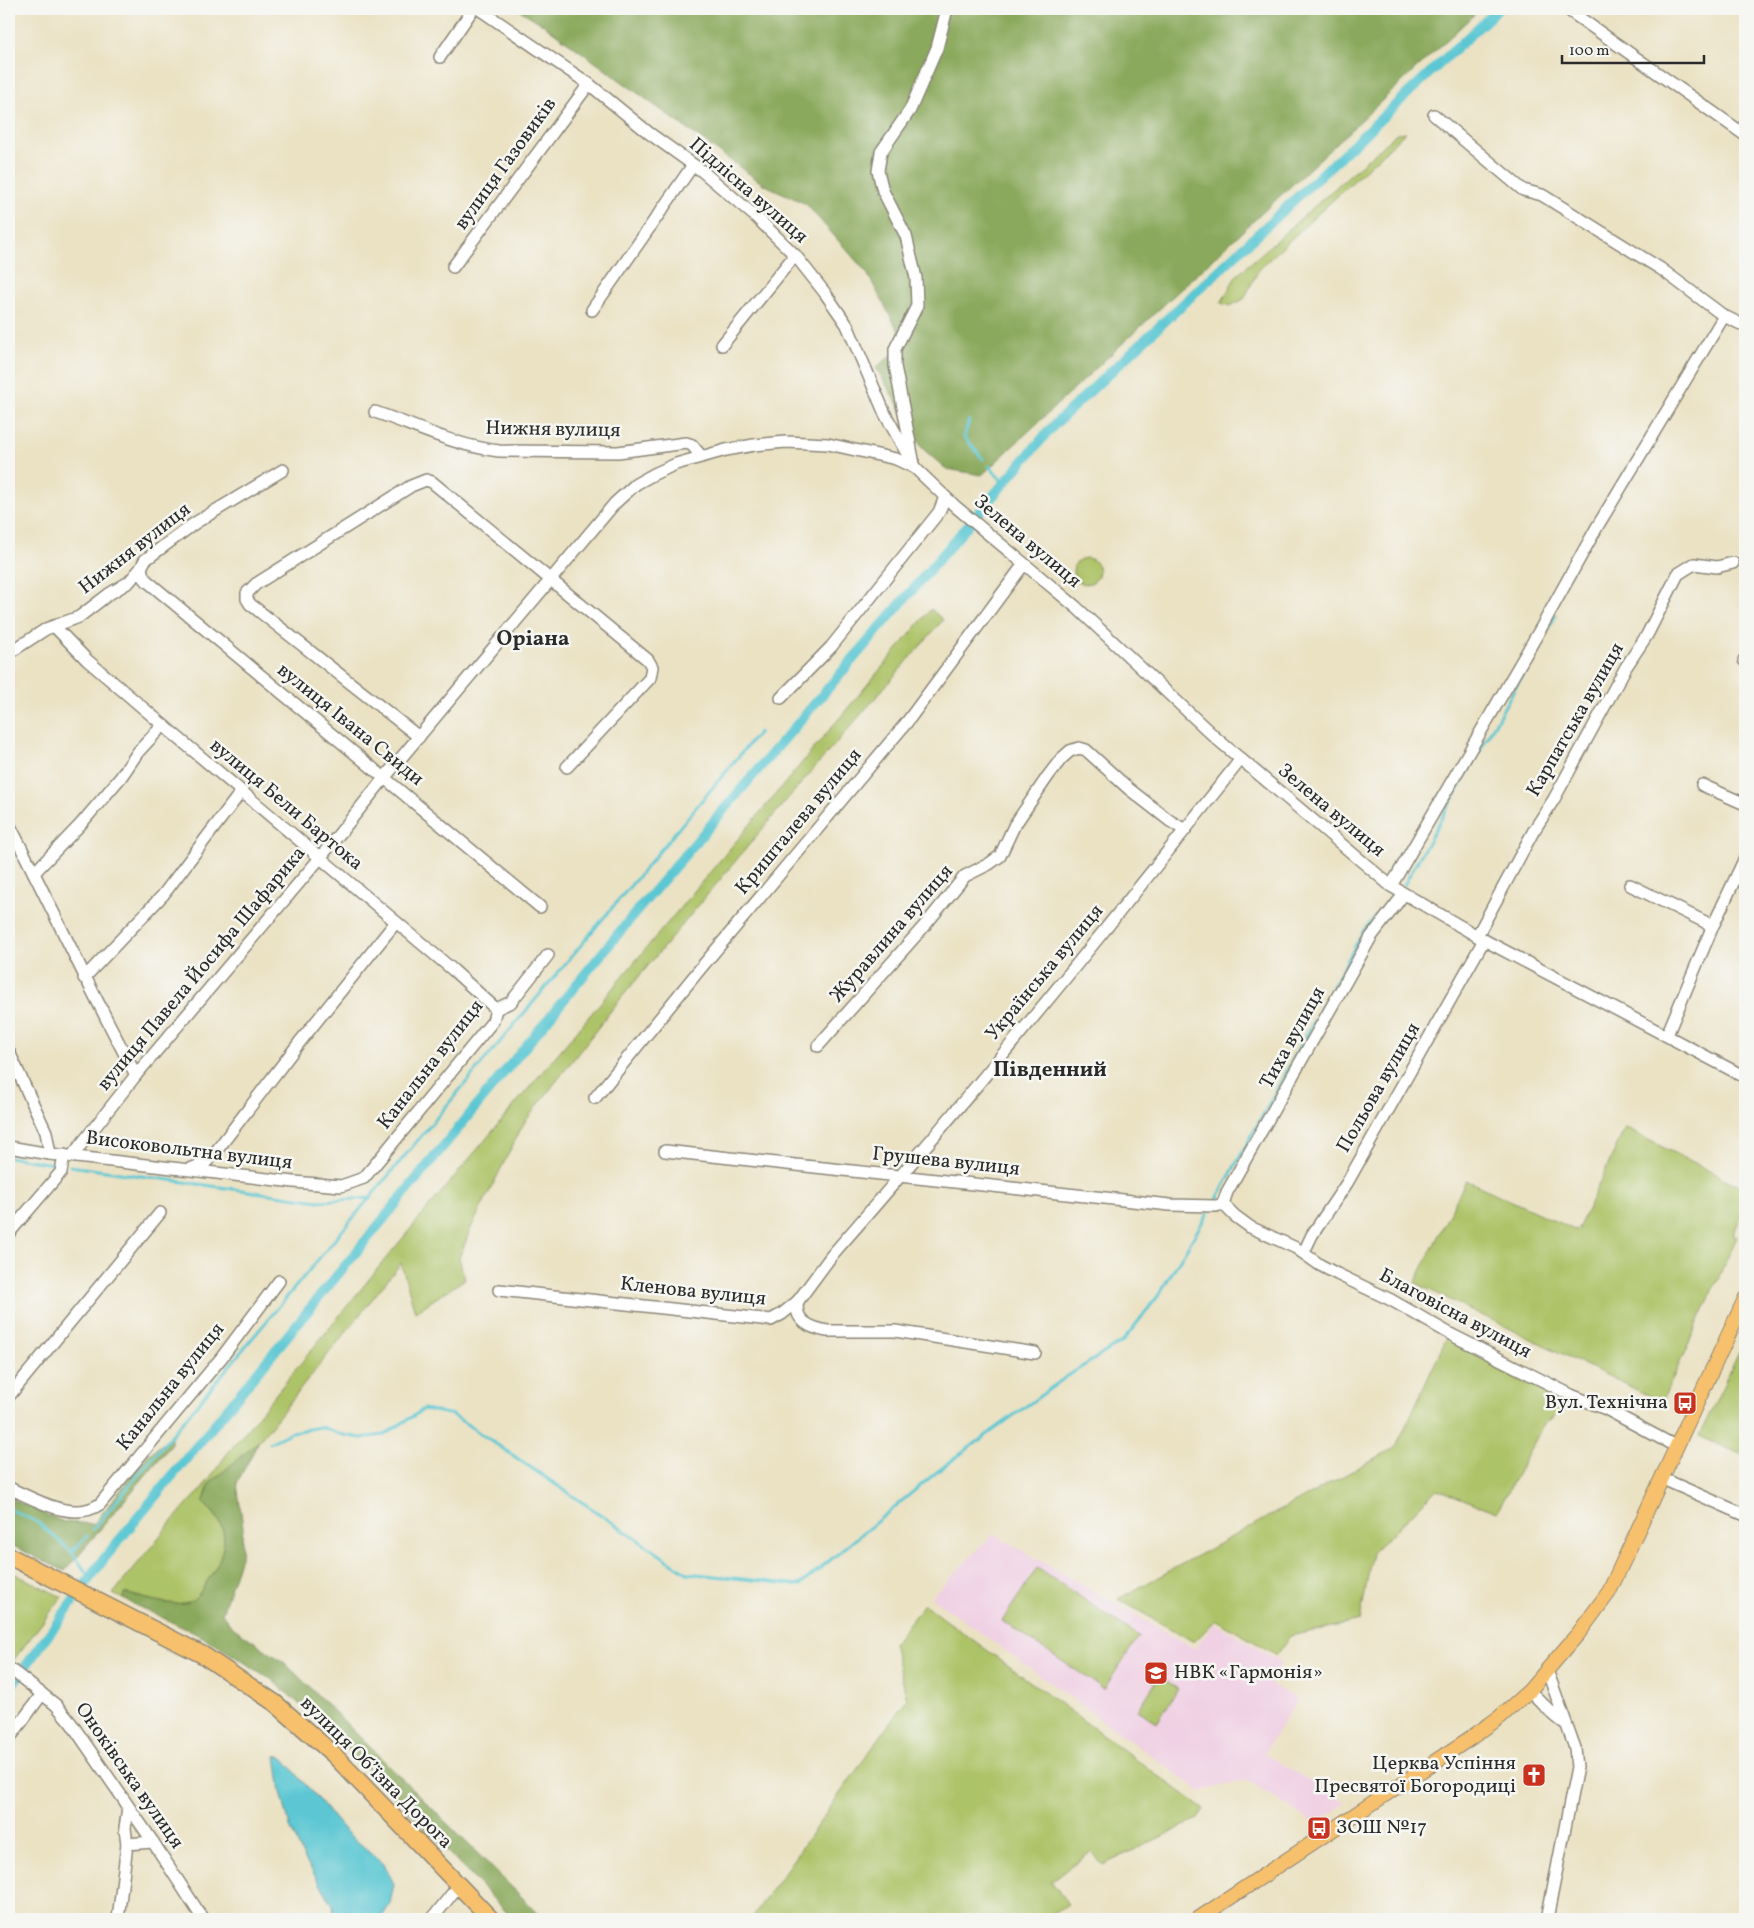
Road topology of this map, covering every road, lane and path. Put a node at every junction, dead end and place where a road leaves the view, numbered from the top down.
1 (473, 9) edge
2 (479, 9) edge
3 (947, 9) edge
4 (1567, 9) edge
5 (440, 57) dead end
6 (589, 84) junction
7 (1434, 115) dead end
8 (1745, 135) edge
9 (693, 164) junction
10 (795, 255) junction
11 (453, 266) dead end
12 (592, 310) dead end
13 (1724, 316) junction
14 (1745, 326) edge
15 (722, 345) dead end
16 (375, 412) dead end
17 (701, 456) junction
18 (915, 468) junction
19 (283, 470) dead end
20 (945, 497) junction
21 (1733, 563) dead end
22 (1024, 564) junction
23 (141, 568) junction
24 (550, 578) junction
25 (54, 626) junction
26 (9, 653) edge
27 (781, 698) dead end
28 (163, 725) junction
29 (419, 737) junction
30 (1241, 759) junction
31 (567, 767) dead end
32 (385, 777) junction
33 (1702, 785) dead end
34 (241, 792) junction
35 (1745, 804) edge
36 (9, 824) edge
37 (1185, 830) junction
38 (320, 858) junction
39 (1745, 858) edge
40 (34, 873) junction
41 (1630, 885) dead end
42 (1391, 886) junction
43 (1404, 894) junction
44 (540, 907) dead end
45 (396, 922) junction
46 (1712, 928) junction
47 (1481, 938) junction
48 (548, 955) dead end
49 (84, 978) junction
50 (496, 1009) junction
51 (1667, 1035) junction
52 (818, 1046) dead end
53 (9, 1052) edge
54 (136, 1075) junction
55 (1745, 1077) edge
56 (595, 1098) dead end
57 (9, 1147) edge
58 (666, 1151) dead end
59 (50, 1154) junction
60 (68, 1156) junction
61 (189, 1169) junction
62 (900, 1176) junction
63 (364, 1178) joint
64 (1223, 1204) junction
65 (160, 1213) dead end
66 (9, 1233) edge
67 (1304, 1252) junction
68 (279, 1281) dead end
69 (499, 1290) dead end
70 (1745, 1299) edge
71 (798, 1300) junction
72 (1035, 1353) dead end
73 (9, 1396) edge
74 (1677, 1447) junction
75 (1663, 1479) junction
76 (9, 1488) edge
77 (1745, 1515) edge
78 (9, 1556) edge
79 (9, 1668) edge
80 (1547, 1670) junction
81 (1529, 1691) junction
82 (42, 1694) junction
83 (1566, 1724) junction
84 (9, 1739) edge
85 (128, 1807) junction
86 (153, 1842) junction
87 (127, 1844) junction
88 (459, 1885) junction
89 (118, 1919) edge
90 (203, 1919) edge
91 (432, 1919) edge
92 (492, 1919) edge
93 (1198, 1919) edge
94 (1547, 1919) edge

1 - 5 street
2 - 6 street, Підлісна вулиця
3 - 18 street
4 - 8 street
6 - 9 street, Підлісна вулиця
6 - 11 street, вулиця Газовиків
7 - 13 street
9 - 10 street, Підлісна вулиця
9 - 12 street
10 - 15 street
10 - 18 street, Підлісна вулиця
13 - 14 street
13 - 42 street
16 - 17 street, Нижня вулиця
17 - 18 street, вулиця Павела Йосифа Шафарика
17 - 24 street, вулиця Павела Йосифа Шафарика
18 - 20 street, Зелена вулиця
19 - 23 street, Нижня вулиця
20 - 22 street, Зелена вулиця
20 - 27 street
21 - 47 street, Карпатська вулиця
22 - 30 street, Зелена вулиця
22 - 56 street, Кришталева вулиця
23 - 25 street, Нижня вулиця
23 - 32 street, вулиця Івана Свиди
24 - 29 street, вулиця Павела Йосифа Шафарика
24 - 29 street
24 - 31 street
25 - 26 street, Нижня вулиця
25 - 28 street, вулиця Бели Бартока
28 - 34 street, вулиця Бели Бартока
28 - 40 street
29 - 32 street, вулиця Павела Йосифа Шафарика
30 - 37 street, Українська вулиця
30 - 42 street, Зелена вулиця
32 - 38 street, вулиця Павела Йосифа Шафарика
32 - 44 street, вулиця Івана Свиди
33 - 35 street
34 - 38 street, вулиця Бели Бартока
34 - 49 street
36 - 40 street
37 - 52 street, Журавлина вулиця
37 - 62 street, Українська вулиця
38 - 45 street, вулиця Бели Бартока
38 - 54 street, вулиця Павела Йосифа Шафарика
39 - 46 street
40 - 49 street
41 - 46 street
42 - 43 street, Зелена вулиця
43 - 47 street, Зелена вулиця
43 - 64 street, Тиха вулиця
45 - 50 street, вулиця Бели Бартока
45 - 61 street
46 - 51 street
47 - 51 street, Зелена вулиця
47 - 67 street, Польова вулиця
48 - 50 street, Канальна вулиця
49 - 54 street
50 - 63 street, Канальна вулиця
51 - 55 street, Зелена вулиця
53 - 59 street
54 - 60 street, вулиця Павела Йосифа Шафарика
57 - 59 street, Високовольтна вулиця
58 - 62 street, Грушева вулиця
59 - 60 street, Високовольтна вулиця
60 - 61 street, Високовольтна вулиця
60 - 66 street, вулиця Павела Йосифа Шафарика
61 - 63 street, Високовольтна вулиця
62 - 64 street, Грушева вулиця
62 - 71 street, Українська вулиця
64 - 67 street, Благовісна вулиця
65 - 73 street
67 - 74 street, Благовісна вулиця
68 - 76 street, Канальна вулиця
69 - 71 street, Кленова вулиця
70 - 74 main road
71 - 72 street
74 - 75 main road
75 - 77 street
75 - 80 main road
78 - 88 highway, вулиця Обʼїзна Дорога
79 - 82 street, Оноківська вулиця
80 - 81 main road
80 - 83 street
81 - 83 street
81 - 93 main road
82 - 84 street
82 - 85 street, Оноківська вулиця
83 - 94 street
85 - 86 street, Оноківська вулиця
85 - 87 street
86 - 87 street
86 - 90 street, Оноківська вулиця
87 - 89 street
88 - 91 street
88 - 92 highway, вулиця Обʼїзна Дорога

